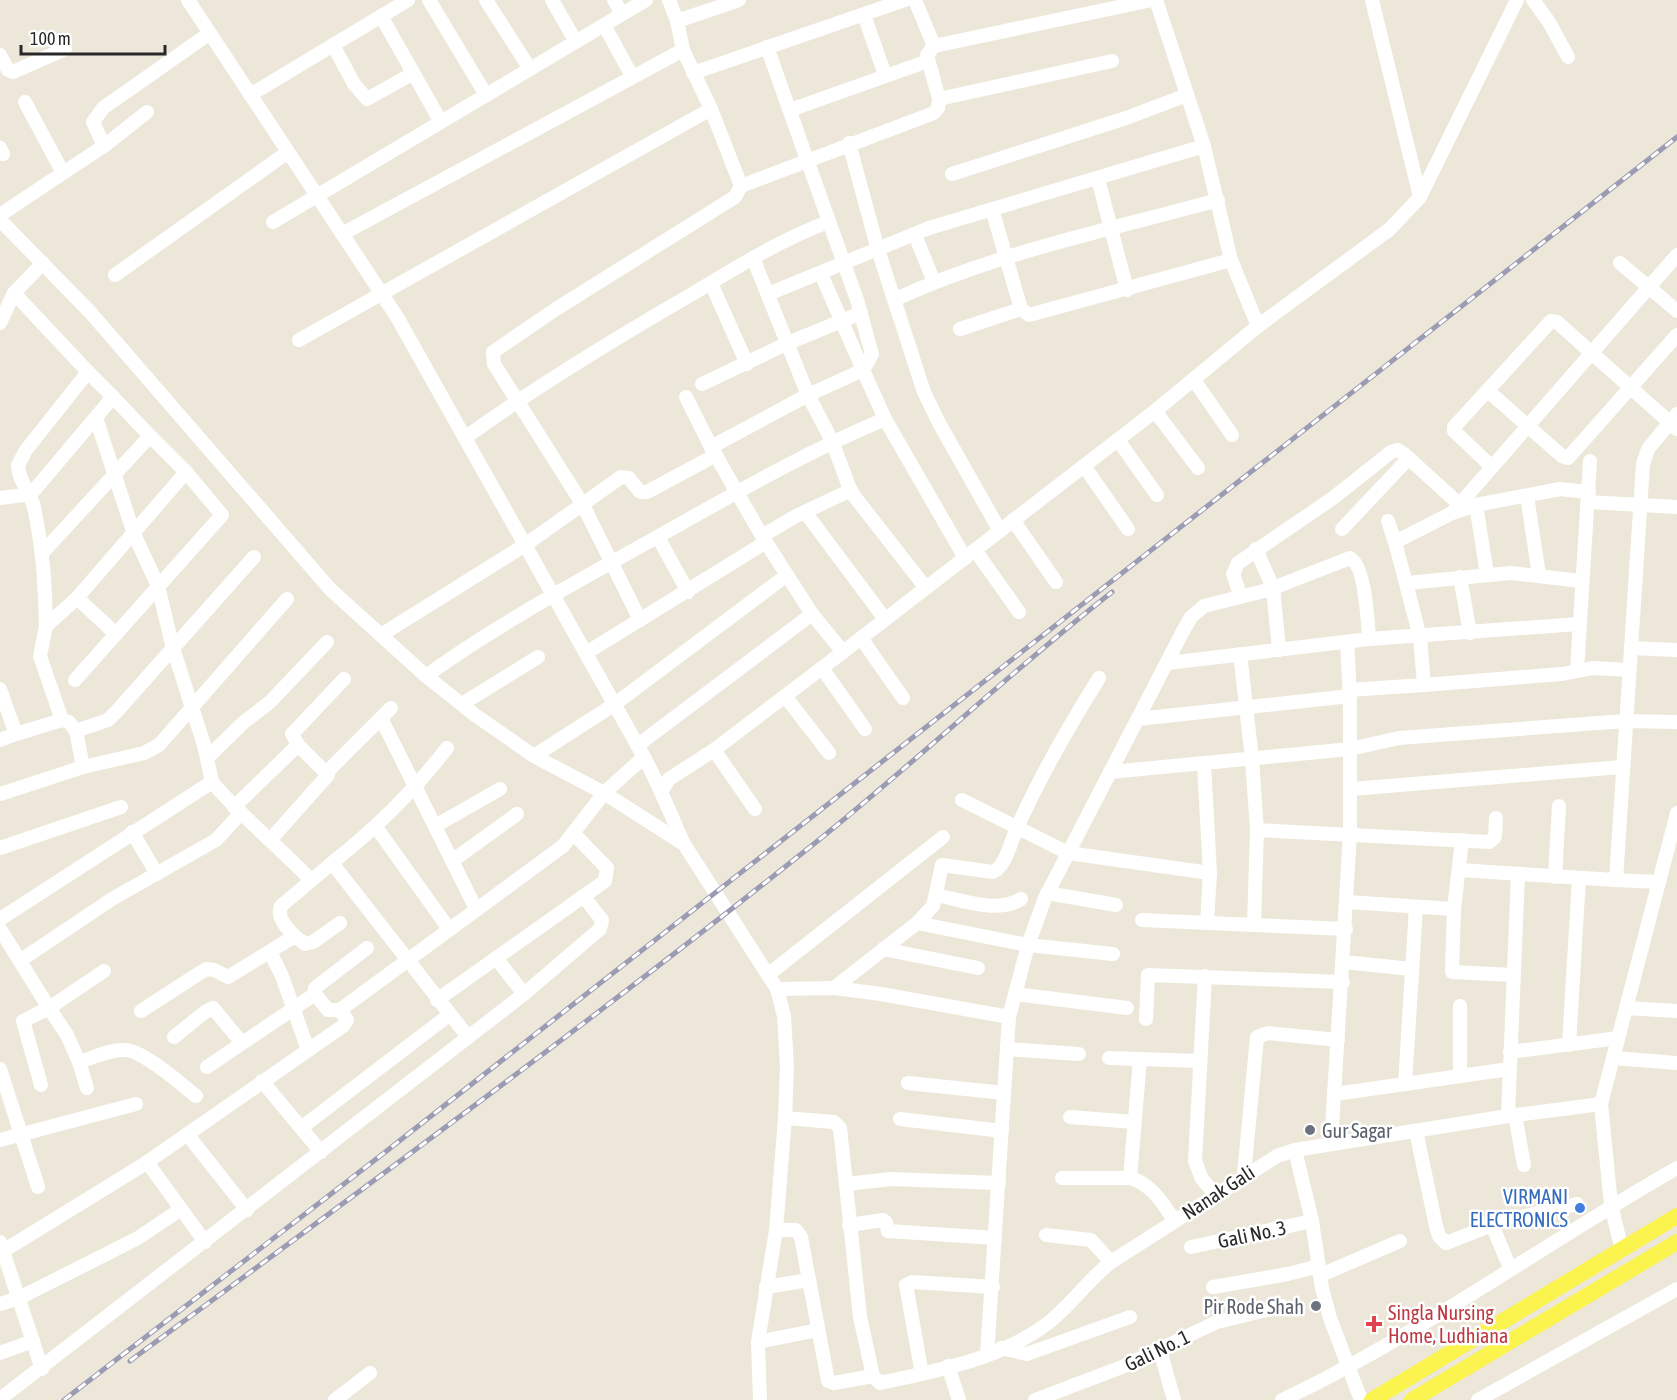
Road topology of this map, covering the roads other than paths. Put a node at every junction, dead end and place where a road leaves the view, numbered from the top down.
1 (188, 0) edge
2 (408, 0) edge
3 (429, 0) edge
4 (486, 0) edge
5 (552, 0) edge
6 (614, 0) edge
7 (646, 0) edge
8 (669, 0) edge
9 (739, 0) edge
10 (905, 0) edge
11 (915, 0) edge
12 (1152, 0) edge
13 (1156, 0) edge
14 (1372, 0) edge
15 (1517, 0) edge
16 (1533, 0) edge
17 (622, 14) junction
18 (864, 15) junction
19 (381, 16) junction
20 (677, 21) junction
21 (604, 25) junction
22 (210, 33) junction
23 (576, 42) junction
24 (333, 45) junction
25 (934, 46) junction
26 (767, 47) junction
27 (65, 49) dead end
28 (682, 50) junction
29 (0, 55) edge
30 (1568, 57) dead end
31 (928, 61) junction
32 (1112, 61) dead end
33 (530, 69) junction
34 (693, 73) junction
35 (412, 74) junction
36 (885, 75) junction
37 (632, 76) junction
38 (250, 95) junction
39 (486, 95) junction
40 (1187, 95) junction
41 (939, 99) junction
42 (26, 102) dead end
43 (711, 108) junction
44 (790, 110) junction
45 (147, 112) dead end
46 (441, 122) junction
47 (849, 143) junction
48 (104, 146) junction
49 (1204, 146) junction
50 (288, 152) junction
51 (807, 160) junction
52 (63, 173) junction
53 (952, 174) dead end
54 (1098, 179) junction
55 (741, 186) junction
56 (317, 196) junction
57 (1420, 197) junction
58 (1218, 200) junction
59 (992, 209) junction
60 (0, 215) edge
61 (0, 220) edge
62 (273, 222) dead end
63 (828, 222) junction
64 (1111, 229) junction
65 (342, 234) junction
66 (915, 235) junction
67 (878, 250) junction
68 (1677, 255) edge
69 (753, 258) junction
70 (1005, 259) junction
71 (1231, 260) junction
72 (1620, 263) dead end
73 (844, 264) junction
74 (38, 268) junction
75 (821, 274) junction
76 (115, 275) dead end
77 (934, 282) junction
78 (711, 283) junction
79 (1648, 287) junction
80 (1127, 290) junction
81 (14, 293) junction
82 (382, 294) junction
83 (768, 294) junction
84 (896, 299) junction
85 (1021, 309) junction
86 (1677, 311) edge
87 (861, 314) junction
88 (841, 322) junction
89 (0, 323) edge
90 (1258, 326) junction
91 (960, 328) dead end
92 (1677, 335) edge
93 (299, 340) dead end
94 (788, 343) junction
95 (1592, 352) junction
96 (747, 364) junction
97 (863, 370) junction
98 (88, 372) junction
99 (1194, 380) junction
100 (702, 384) dead end
101 (1631, 388) junction
102 (1488, 391) junction
103 (808, 395) junction
104 (113, 397) junction
105 (686, 398) dead end
106 (517, 400) junction
107 (1155, 411) junction
108 (96, 418) junction
109 (885, 419) junction
110 (1675, 422) edge
111 (1528, 426) junction
112 (1232, 435) dead end
113 (150, 436) junction
114 (466, 437) junction
115 (1118, 440) junction
116 (832, 441) junction
117 (713, 451) junction
118 (1409, 458) junction
119 (1590, 461) dead end
120 (1084, 466) junction
121 (1492, 467) junction
122 (1198, 468) dead end
123 (186, 472) junction
124 (115, 475) junction
125 (851, 490) junction
126 (737, 493) junction
127 (31, 494) junction
128 (1157, 495) dead end
129 (1527, 496) junction
130 (1588, 497) junction
131 (0, 498) edge
132 (583, 505) junction
133 (1476, 505) junction
134 (1641, 506) junction
135 (1677, 507) edge
136 (1456, 508) junction
137 (805, 512) junction
138 (1013, 520) junction
139 (1388, 521) dead end
140 (1128, 529) dead end
141 (1342, 529) dead end
142 (1000, 531) junction
143 (134, 534) junction
144 (658, 537) junction
145 (764, 539) junction
146 (1395, 542) junction
147 (525, 545) junction
148 (1256, 549) junction
149 (44, 551) junction
150 (970, 554) junction
151 (254, 557) dead end
152 (611, 563) junction
153 (1487, 574) junction
154 (787, 575) junction
155 (1539, 575) junction
156 (1460, 577) junction
157 (1581, 581) junction
158 (1056, 582) dead end
159 (1407, 583) junction
160 (158, 586) junction
161 (926, 588) junction
162 (1273, 588) junction
163 (688, 592) junction
164 (553, 595) junction
165 (1241, 597) junction
166 (77, 598) junction
167 (287, 599) dead end
168 (1019, 612) dead end
169 (812, 614) junction
170 (885, 619) junction
171 (640, 620) junction
172 (1579, 624) junction
173 (46, 626) junction
174 (1470, 633) junction
175 (116, 634) junction
176 (381, 635) junction
177 (1420, 637) junction
178 (861, 638) junction
179 (1369, 639) junction
180 (327, 642) dead end
181 (1347, 642) junction
182 (173, 648) junction
183 (1631, 648) junction
184 (1279, 650) junction
185 (1677, 651) edge
186 (843, 652) junction
187 (586, 653) junction
188 (1240, 654) junction
189 (538, 657) dead end
190 (1168, 663) junction
191 (822, 668) junction
192 (1577, 670) junction
193 (1628, 670) junction
194 (426, 676) junction
195 (1099, 678) dead end
196 (344, 679) dead end
197 (75, 680) dead end
198 (1424, 685) junction
199 (0, 688) edge
200 (1350, 693) junction
201 (785, 696) junction
202 (903, 698) dead end
203 (462, 704) junction
204 (615, 704) junction
205 (1247, 707) junction
206 (191, 708) junction
207 (1138, 719) junction
208 (62, 720) junction
209 (1625, 721) junction
210 (1677, 722) edge
211 (865, 729) dead end
212 (76, 730) junction
213 (16, 734) junction
214 (0, 740) edge
215 (298, 745) junction
216 (447, 748) dead end
217 (1350, 749) junction
218 (714, 750) junction
219 (641, 751) junction
220 (829, 753) dead end
221 (534, 756) junction
222 (207, 758) junction
223 (1252, 759) junction
224 (1204, 764) junction
225 (83, 767) junction
226 (1622, 767) junction
227 (328, 771) junction
228 (1110, 772) junction
229 (212, 782) junction
230 (416, 788) junction
231 (500, 789) dead end
232 (662, 789) junction
233 (1351, 789) junction
234 (0, 794) edge
235 (600, 797) junction
236 (962, 800) dead end
237 (1559, 806) dead end
238 (121, 807) dead end
239 (755, 809) dead end
240 (237, 810) junction
241 (1677, 813) edge
242 (517, 814) dead end
243 (1496, 818) dead end
244 (435, 826) junction
245 (576, 826) junction
246 (1018, 826) junction
247 (376, 827) junction
248 (1257, 830) junction
249 (132, 832) junction
250 (1350, 834) junction
251 (943, 837) dead end
252 (271, 839) junction
253 (1462, 840) junction
254 (684, 844) junction
255 (0, 848) edge
256 (1068, 853) junction
257 (1671, 859) edge
258 (452, 861) junction
259 (332, 863) junction
260 (1459, 870) junction
261 (1210, 873) junction
262 (157, 874) junction
263 (1518, 874) junction
264 (1555, 877) junction
265 (1579, 878) junction
266 (311, 880) junction
267 (1616, 880) junction
268 (1659, 882) junction
269 (1047, 893) junction
270 (936, 895) junction
271 (584, 896) junction
272 (1021, 899) dead end
273 (1347, 902) junction
274 (1116, 905) dead end
275 (1416, 907) junction
276 (476, 909) junction
277 (1454, 909) junction
278 (0, 919) edge
279 (1142, 920) dead end
280 (340, 923) dead end
281 (917, 923) junction
282 (1207, 923) junction
283 (1254, 925) junction
284 (0, 929) edge
285 (449, 929) junction
286 (1346, 929) junction
287 (295, 936) junction
288 (1028, 945) junction
289 (368, 948) dead end
290 (883, 949) junction
291 (270, 952) junction
292 (1113, 954) dead end
293 (495, 958) junction
294 (21, 960) junction
295 (406, 960) junction
296 (1344, 962) junction
297 (978, 968) dead end
298 (1411, 969) junction
299 (104, 971) dead end
300 (769, 974) junction
301 (1513, 975) junction
302 (1205, 976) junction
303 (1343, 982) junction
304 (834, 988) junction
305 (777, 989) junction
306 (315, 994) junction
307 (524, 994) junction
308 (1015, 994) junction
309 (437, 1000) junction
310 (1460, 1006) dead end
311 (49, 1008) junction
312 (1127, 1008) dead end
313 (1626, 1008) junction
314 (292, 1009) junction
315 (340, 1010) junction
316 (141, 1011) dead end
317 (1677, 1011) edge
318 (449, 1015) junction
319 (1009, 1017) junction
320 (1146, 1019) dead end
321 (174, 1037) dead end
322 (468, 1037) junction
323 (1618, 1038) junction
324 (1338, 1040) junction
325 (242, 1043) junction
326 (1569, 1045) junction
327 (1007, 1049) junction
328 (308, 1050) junction
329 (1510, 1052) junction
330 (1079, 1054) dead end
331 (1109, 1058) dead end
332 (1613, 1058) junction
333 (1140, 1059) junction
334 (1200, 1061) junction
335 (79, 1062) junction
336 (1677, 1063) edge
337 (207, 1067) dead end
338 (0, 1069) edge
339 (1509, 1069) junction
340 (1460, 1076) junction
341 (262, 1082) junction
342 (908, 1083) dead end
343 (1405, 1084) junction
344 (41, 1085) dead end
345 (87, 1089) dead end
346 (1005, 1093) junction
347 (1335, 1094) junction
348 (196, 1096) dead end
349 (136, 1104) dead end
350 (1601, 1104) junction
351 (1511, 1115) junction
352 (1070, 1117) dead end
353 (785, 1118) junction
354 (900, 1119) dead end
355 (1134, 1122) junction
356 (301, 1128) junction
357 (1002, 1131) junction
358 (1416, 1131) junction
359 (22, 1134) junction
360 (187, 1134) junction
361 (0, 1140) edge
362 (1331, 1144) junction
363 (1295, 1150) junction
364 (321, 1152) junction
365 (147, 1162) junction
366 (1524, 1165) dead end
367 (1677, 1168) edge
368 (1244, 1175) junction
369 (1062, 1178) dead end
370 (1130, 1178) junction
371 (846, 1184) junction
372 (999, 1184) junction
373 (38, 1187) dead end
374 (1215, 1194) junction
375 (1577, 1204) dead end
376 (1611, 1205) junction
377 (181, 1209) junction
378 (247, 1210) junction
379 (1677, 1216) edge
380 (1175, 1221) junction
381 (1312, 1221) junction
382 (849, 1225) junction
383 (1492, 1225) junction
384 (776, 1230) junction
385 (1046, 1235) dead end
386 (994, 1238) junction
387 (1400, 1241) dead end
388 (205, 1242) junction
389 (1677, 1242) edge
390 (1191, 1246) dead end
391 (1, 1249) edge
392 (1622, 1250) junction
393 (1111, 1262) junction
394 (1510, 1268) junction
395 (1320, 1270) junction
396 (809, 1280) junction
397 (766, 1287) junction
398 (993, 1287) junction
399 (1212, 1287) dead end
400 (1677, 1289) edge
401 (19, 1298) junction
402 (0, 1304) edge
403 (1282, 1306) dead end
404 (1130, 1317) dead end
405 (818, 1330) junction
406 (33, 1341) junction
407 (758, 1342) junction
408 (1002, 1348) junction
409 (1161, 1350) junction
410 (0, 1353) edge
411 (987, 1355) junction
412 (948, 1366) junction
413 (1350, 1367) junction
414 (42, 1369) junction
415 (370, 1373) dead end
416 (922, 1374) junction
417 (873, 1376) junction
418 (0, 1399) edge
419 (335, 1400) edge
420 (760, 1400) edge
421 (959, 1400) edge
422 (1035, 1400) edge
423 (1174, 1400) edge
424 (1282, 1400) edge
425 (1361, 1400) edge
426 (1372, 1400) edge
427 (1412, 1400) edge
428 (1478, 1400) edge

1 - 22 street
2 - 19 street
3 - 39 street
4 - 33 street
5 - 23 street
6 - 17 street
7 - 17 street
8 - 20 street
9 - 20 street
10 - 18 street
11 - 25 street
12 - 25 street
13 - 40 street
14 - 57 street
15 - 57 street
16 - 30 street
17 - 21 street
18 - 26 street
18 - 36 street
19 - 24 street
19 - 35 street
20 - 28 street
21 - 23 street
21 - 37 street
22 - 38 street
22 - 48 street
23 - 33 street
24 - 35 street
24 - 38 street
25 - 31 street
26 - 34 street
26 - 44 street
27 - 29 street
28 - 34 street
28 - 37 street
31 - 36 street
31 - 41 street
32 - 41 street
33 - 39 street
34 - 43 street
35 - 46 street
36 - 44 street
37 - 65 street
38 - 50 street
39 - 46 street
40 - 49 street
40 - 53 street
41 - 47 street
42 - 52 street
43 - 55 street
43 - 82 street
44 - 51 street
45 - 48 street
46 - 56 street
47 - 51 street
47 - 67 street
48 - 52 street
49 - 54 street
49 - 58 street
50 - 56 street
50 - 76 street
51 - 55 street
51 - 63 street
52 - 60 street
54 - 59 street
54 - 64 street
55 - 106 street
56 - 62 street
56 - 65 street
57 - 90 street
58 - 64 street
58 - 71 street
59 - 66 street
59 - 70 street
61 - 74 street
63 - 69 street
63 - 73 street
64 - 70 street
64 - 80 street
65 - 82 street
66 - 67 street
66 - 77 street
67 - 73 street
67 - 84 street
68 - 79 street
69 - 78 street
69 - 83 street
70 - 77 street
70 - 85 street
71 - 80 street
71 - 90 street
72 - 79 street
73 - 75 street
73 - 87 street
74 - 81 street
74 - 176 street
75 - 83 street
75 - 88 street
77 - 84 street
78 - 96 street
78 - 106 street
79 - 86 street
79 - 95 street
80 - 85 street
81 - 89 street
81 - 98 street
82 - 93 street
82 - 114 street
83 - 94 street
84 - 142 street
85 - 91 street
87 - 88 street
87 - 97 street
88 - 94 street
88 - 97 street
90 - 99 street
92 - 101 street
94 - 96 street
94 - 103 street
95 - 101 street
95 - 102 street
95 - 111 street
96 - 100 street
97 - 103 street
97 - 109 street
98 - 104 street
98 - 127 street
99 - 107 street
99 - 112 street
101 - 110 street
101 - 111 street
102 - 111 street
102 - 121 street
103 - 116 street
103 - 117 street
104 - 108 street
104 - 113 street
105 - 117 street
106 - 114 street
106 - 132 street
107 - 115 street
107 - 122 street
108 - 124 street
108 - 127 street
109 - 116 street
109 - 150 street
110 - 134 street
111 - 121 street
113 - 123 street
113 - 124 street
114 - 147 street
115 - 120 street
115 - 128 street
116 - 125 street
116 - 126 street
117 - 126 street
117 - 132 street
118 - 136 street
118 - 141 street
118 - 148 street
119 - 130 street
120 - 138 street
120 - 140 street
121 - 136 street
123 - 143 street
123 - 160 street
124 - 143 street
124 - 149 street
125 - 137 street
125 - 161 street
126 - 144 street
126 - 145 street
127 - 131 street
127 - 149 street
129 - 130 street
129 - 133 street
129 - 155 street
130 - 134 street
130 - 157 street
132 - 147 street
132 - 152 street
133 - 136 street
133 - 153 street
134 - 135 street
134 - 183 street
136 - 146 street
137 - 145 street
137 - 170 street
138 - 142 street
138 - 158 street
139 - 146 street
142 - 150 street
143 - 160 street
143 - 166 street
144 - 152 street
144 - 163 street
145 - 154 street
145 - 163 street
146 - 159 street
147 - 164 street
147 - 176 street
148 - 162 street
148 - 165 street
149 - 173 street
150 - 161 street
150 - 168 street
151 - 182 street
152 - 164 street
152 - 171 street
153 - 155 street
153 - 156 street
154 - 169 street
154 - 204 street
155 - 157 street
156 - 159 street
156 - 174 street
157 - 172 street
159 - 177 street
160 - 175 street
160 - 182 street
161 - 170 street
162 - 165 street
162 - 179 street
162 - 184 street
163 - 171 street
164 - 187 street
164 - 194 street
165 - 190 street
166 - 173 street
166 - 175 street
167 - 206 street
169 - 186 street
169 - 219 street
170 - 178 street
171 - 187 street
172 - 174 street
172 - 192 street
173 - 208 street
174 - 177 street
175 - 197 street
176 - 194 street
177 - 179 street
177 - 198 street
178 - 186 street
178 - 202 street
179 - 181 street
180 - 222 street
181 - 184 street
181 - 200 street
182 - 206 street
182 - 212 street
183 - 185 street
183 - 193 street
184 - 188 street
186 - 191 street
187 - 204 street
188 - 190 street
188 - 205 street
189 - 203 street
190 - 207 street
191 - 201 street
191 - 211 street
192 - 193 street
192 - 198 street
193 - 209 street
194 - 203 street
195 - 246 street
196 - 215 street
198 - 200 street
199 - 213 street
200 - 205 street
200 - 217 street
201 - 218 street
201 - 220 street
203 - 221 street
204 - 219 street
204 - 221 street
205 - 207 street
205 - 223 street
206 - 222 street
206 - 225 street
207 - 228 street
208 - 212 street
208 - 213 street
209 - 210 street
209 - 217 street
209 - 226 street
212 - 225 street
213 - 214 street
215 - 227 street
215 - 240 street
216 - 230 street
217 - 223 street
217 - 233 street
218 - 232 street
218 - 239 street
219 - 232 street
219 - 235 street
221 - 235 street
222 - 229 street
223 - 224 street
223 - 248 street
224 - 228 street
224 - 261 street
225 - 234 street
226 - 233 street
226 - 267 street
227 - 230 street
227 - 252 street
228 - 256 street
229 - 240 street
229 - 249 street
230 - 244 street
230 - 247 street
231 - 244 street
232 - 254 street
233 - 250 street
235 - 245 street
235 - 254 street
236 - 246 street
237 - 264 street
238 - 255 street
240 - 252 street
240 - 262 street
241 - 257 street
242 - 258 street
243 - 253 street
244 - 258 street
245 - 271 street
245 - 276 street
246 - 256 street
246 - 270 street
247 - 259 street
247 - 285 street
248 - 250 street
248 - 283 street
249 - 262 street
249 - 278 street
250 - 253 street
250 - 273 street
251 - 300 street
252 - 266 street
253 - 260 street
254 - 300 street
256 - 261 street
256 - 269 street
257 - 268 street
258 - 276 street
259 - 266 street
259 - 295 street
260 - 263 street
260 - 277 street
261 - 282 street
262 - 294 street
263 - 264 street
263 - 301 street
264 - 265 street
265 - 267 street
265 - 326 street
266 - 287 street
267 - 268 street
268 - 313 street
269 - 274 street
269 - 288 street
270 - 272 street
270 - 281 street
271 - 293 street
271 - 307 street
273 - 275 street
273 - 286 street
275 - 277 street
275 - 298 street
276 - 285 street
277 - 301 street
279 - 282 street
280 - 287 street
281 - 288 street
281 - 290 street
282 - 283 street
283 - 286 street
284 - 294 street
285 - 295 street
286 - 296 street
287 - 291 street
288 - 292 street
288 - 308 street
289 - 306 street
290 - 297 street
290 - 304 street
291 - 314 street
291 - 316 street
293 - 307 street
293 - 309 street
294 - 311 street
295 - 309 street
295 - 315 street
296 - 298 street
296 - 303 street
298 - 343 street
299 - 311 street
300 - 305 street
301 - 329 street
302 - 303 street
302 - 320 street
302 - 334 street
303 - 324 street
304 - 305 street
304 - 319 street
305 - 353 street
306 - 314 street
306 - 315 street
307 - 322 street
308 - 312 street
308 - 319 street
309 - 318 street
310 - 340 street
311 - 335 street
311 - 344 street
313 - 317 street
313 - 323 street
314 - 325 street
314 - 328 street
315 - 328 street
318 - 322 street
318 - 356 street
319 - 327 street
321 - 325 street
322 - 364 street
323 - 326 street
323 - 332 street
324 - 347 street
324 - 368 street
325 - 337 street
326 - 329 street
327 - 330 street
327 - 346 street
328 - 341 street
329 - 339 street
331 - 333 street
332 - 336 street
332 - 350 street
333 - 334 street
333 - 355 street
334 - 374 street
335 - 345 street
335 - 348 street
338 - 359 street
339 - 340 street
339 - 351 street
340 - 343 street
341 - 356 street
341 - 360 street
342 - 346 street
343 - 347 street
346 - 357 street
347 - 362 street
349 - 359 street
350 - 351 street, Nanak Gali
350 - 376 street
351 - 358 street, Nanak Gali
351 - 366 street
352 - 355 street
353 - 371 street
353 - 384 street
354 - 357 street
355 - 370 street
356 - 364 street
357 - 372 street
358 - 362 street, Nanak Gali
358 - 383 street
359 - 361 street
359 - 373 street
360 - 365 street
360 - 378 street
362 - 363 street, Nanak Gali
363 - 368 street, Nanak Gali
363 - 381 street
364 - 378 street
365 - 377 street
365 - 391 street
367 - 376 street
368 - 374 street, Nanak Gali
369 - 370 street
370 - 380 street
371 - 372 street
371 - 382 street
372 - 386 street
374 - 380 street, Nanak Gali
375 - 383 street
376 - 392 street
376 - 394 street
377 - 388 street
377 - 401 street
378 - 388 street
379 - 392 main road
380 - 393 street, Nanak Gali
381 - 390 street, Gali No. 3
381 - 395 street
382 - 386 street
382 - 417 street
383 - 394 street
384 - 396 street
384 - 397 street
385 - 393 street
386 - 398 street
387 - 395 street
388 - 414 street
389 - 427 main road
391 - 401 street
392 - 426 main road
393 - 408 street, Nanak Gali
394 - 413 street
395 - 399 street
395 - 413 street
396 - 397 street
396 - 405 street
397 - 407 street
398 - 411 street
398 - 416 street
400 - 428 street
401 - 402 street
401 - 406 street
403 - 409 street, Gali No. 1
404 - 408 street
405 - 407 street
405 - 417 street
406 - 410 street
406 - 414 street
407 - 420 street
408 - 411 street, Nanak Gali
409 - 422 street, Gali No. 1
409 - 423 street
411 - 412 street, Nanak Gali
412 - 416 street, Nanak Gali
412 - 421 street
413 - 424 street
413 - 425 street
414 - 418 street
415 - 419 street
416 - 417 street, Nanak Gali

